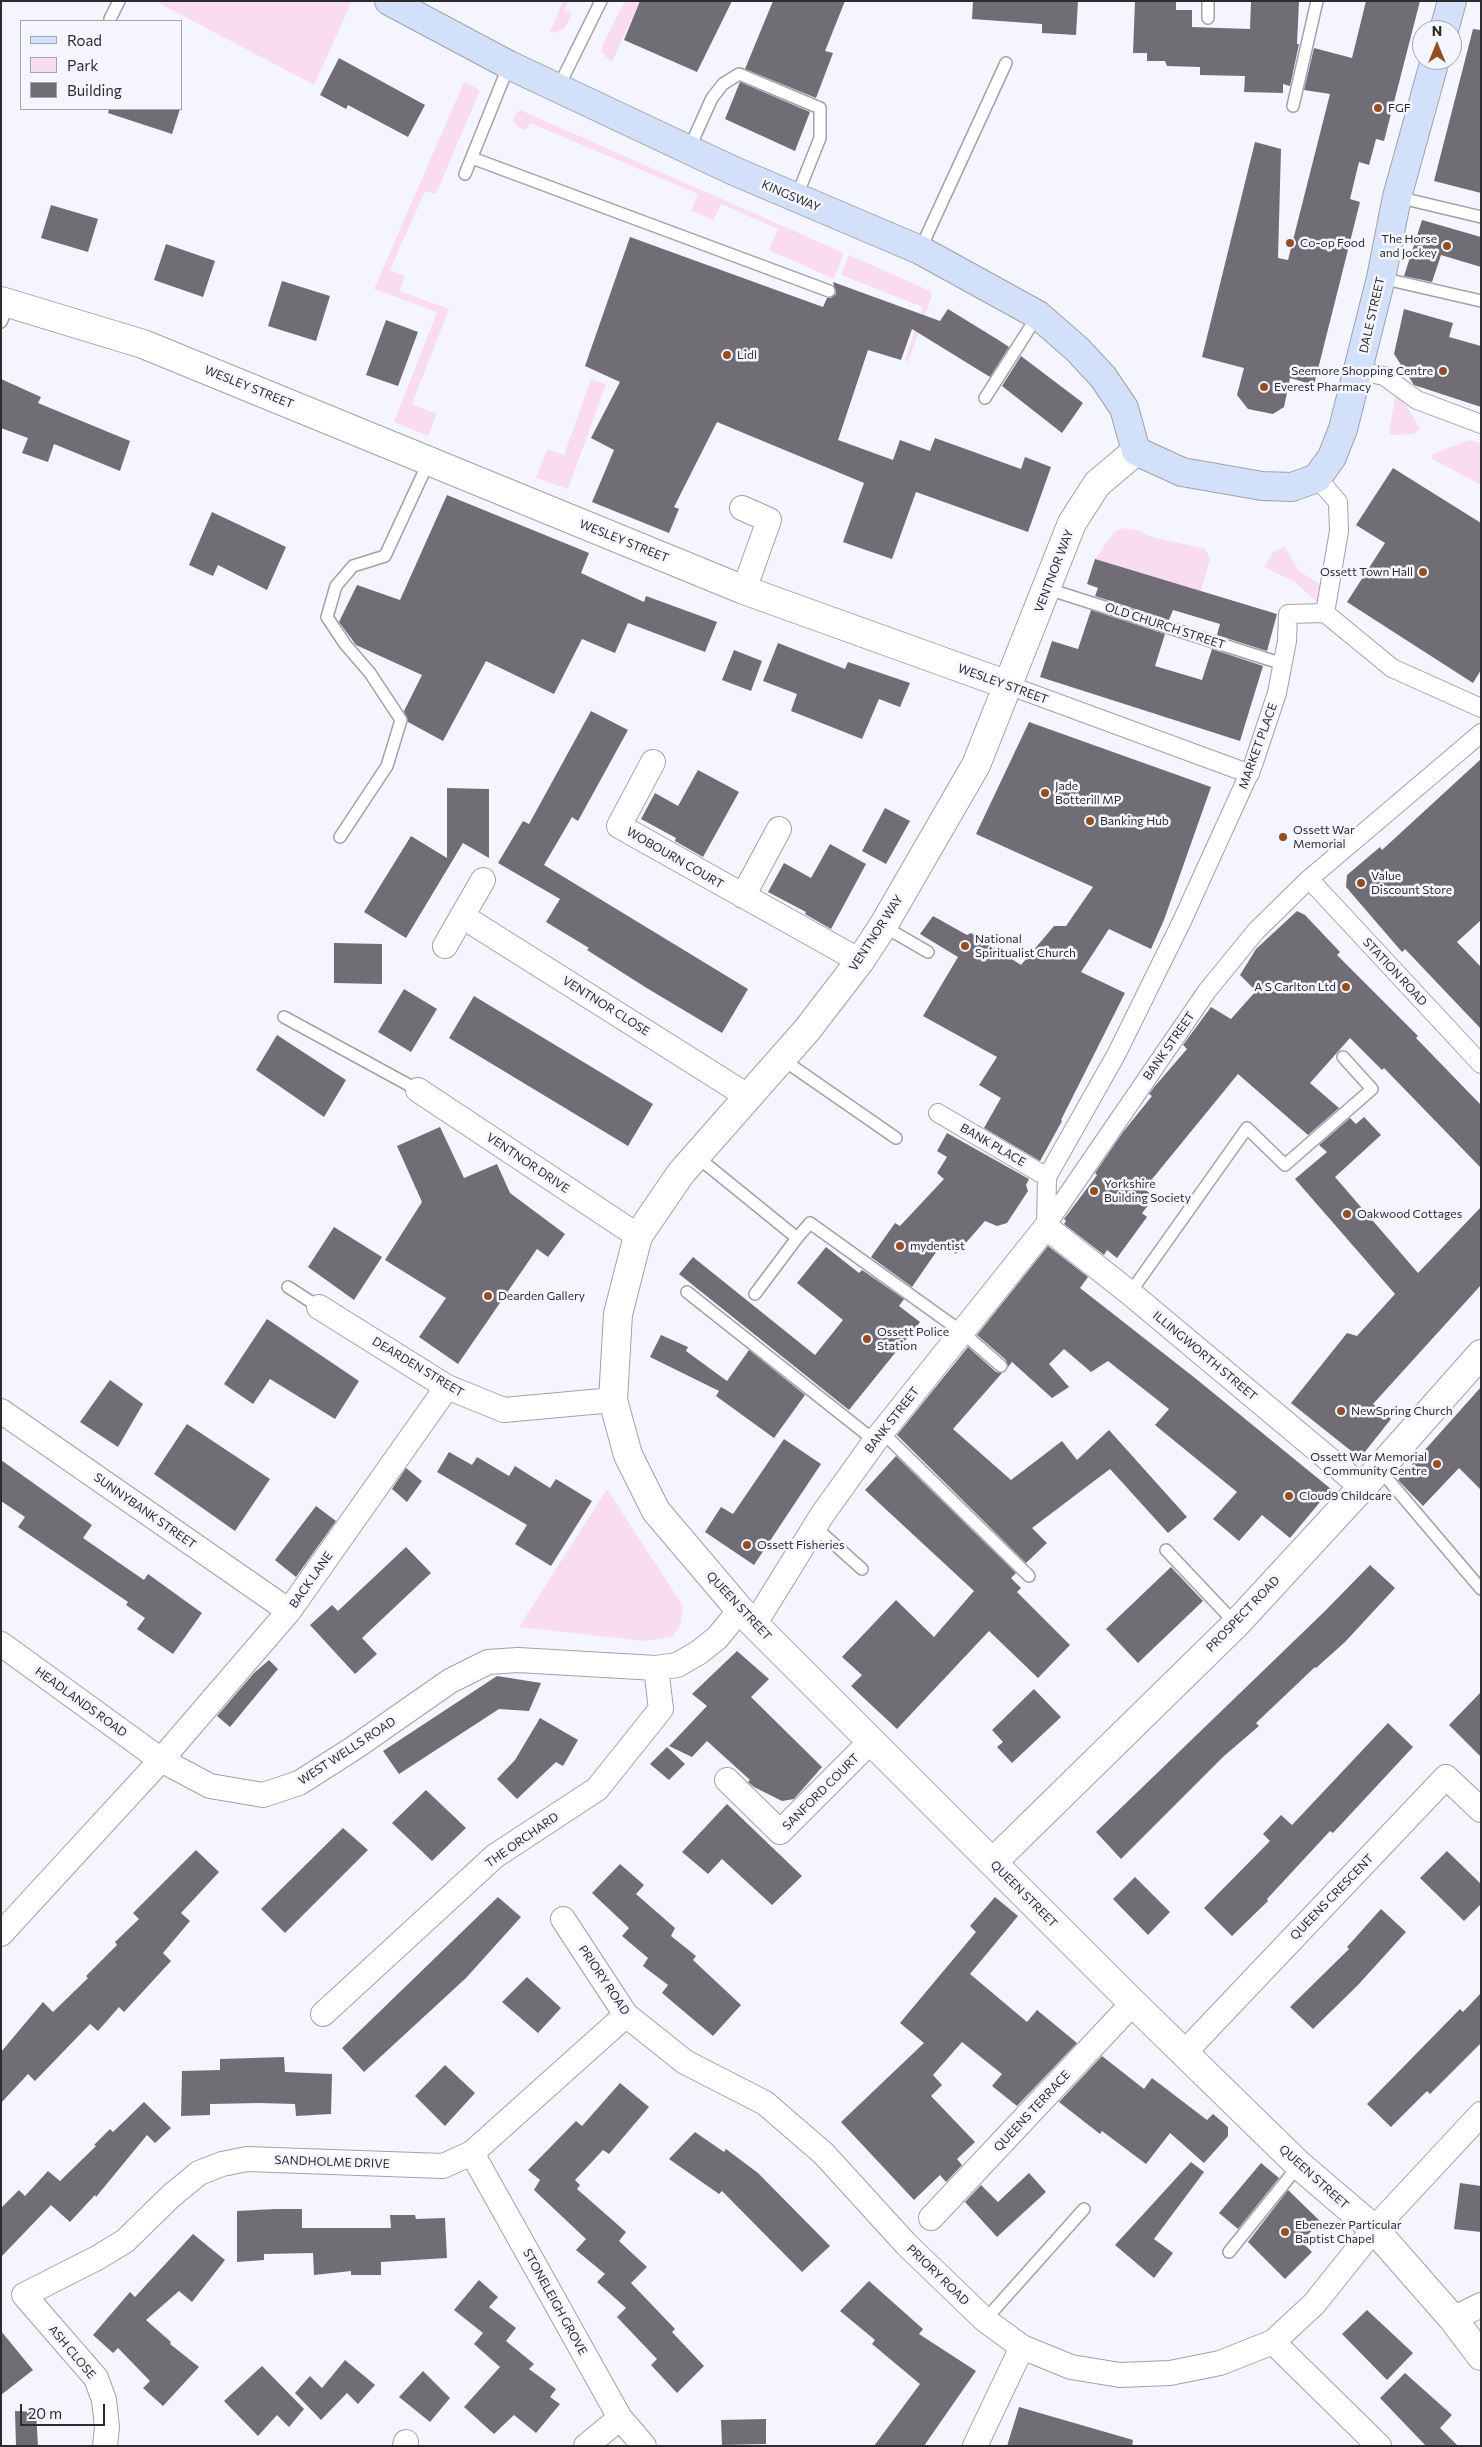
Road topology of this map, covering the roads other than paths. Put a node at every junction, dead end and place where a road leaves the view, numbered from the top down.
1 (119, 1) edge
2 (389, 1) edge
3 (601, 1) edge
4 (1208, 1) edge
5 (1317, 1) edge
6 (1452, 1) edge
7 (1208, 18) dead end
8 (110, 19) dead end
9 (1447, 20) edge
10 (1006, 63) dead end
11 (509, 65) junction
12 (1432, 70) edge
13 (559, 86) junction
14 (1293, 106) dead end
15 (689, 149) junction
16 (472, 158) junction
17 (465, 174) dead end
18 (1396, 196) junction
19 (796, 198) junction
20 (1481, 218) edge
21 (920, 250) junction
22 (1381, 278) junction
23 (829, 292) dead end
24 (1481, 301) edge
25 (4, 308) edge
26 (1038, 315) junction
27 (1359, 371) junction
28 (985, 398) dead end
29 (1481, 424) edge
30 (1136, 451) junction
31 (429, 461) junction
32 (1317, 478) junction
33 (742, 508) dead end
34 (1048, 589) junction
35 (744, 590) junction
36 (1325, 613) junction
37 (1283, 664) junction
38 (1008, 686) junction
39 (1481, 708) edge
40 (1481, 733) edge
41 (653, 762) dead end
42 (1250, 774) junction
43 (779, 829) dead end
44 (340, 837) dead end
45 (1309, 879) junction
46 (483, 880) dead end
47 (743, 896) junction
48 (462, 916) junction
49 (883, 926) junction
50 (445, 946) dead end
51 (928, 952) dead end
52 (860, 961) junction
53 (284, 1017) dead end
54 (1343, 1057) dead end
55 (782, 1059) junction
56 (1481, 1064) edge
57 (418, 1090) joint
58 (749, 1097) junction
59 (938, 1113) dead end
60 (896, 1138) dead end
61 (696, 1156) junction
62 (1047, 1177) junction
63 (1046, 1227) junction
64 (638, 1236) junction
65 (797, 1238) junction
66 (288, 1287) dead end
67 (687, 1292) dead end
68 (1130, 1293) junction
69 (754, 1294) dead end
70 (319, 1307) joint
71 (962, 1332) junction
72 (1481, 1354) edge
73 (1001, 1366) dead end
74 (447, 1387) junction
75 (613, 1400) junction
76 (1, 1411) edge
77 (878, 1436) junction
78 (1370, 1478) junction
79 (815, 1527) junction
80 (1166, 1550) dead end
81 (862, 1569) dead end
82 (1028, 1576) dead end
83 (1481, 1589) edge
84 (289, 1611) junction
85 (747, 1617) junction
86 (1236, 1624) junction
87 (1, 1644) edge
88 (656, 1668) junction
89 (872, 1740) junction
90 (160, 1760) junction
91 (727, 1780) dead end
92 (1481, 1810) edge
93 (993, 1862) junction
94 (563, 1919) dead end
95 (1, 1934) edge
96 (1133, 2003) junction
97 (323, 2014) dead end
98 (626, 2015) junction
99 (1184, 2052) junction
100 (1481, 2114) edge
101 (472, 2153) junction
102 (1300, 2165) junction
103 (1084, 2209) dead end
104 (931, 2218) dead end
105 (1374, 2229) junction
106 (1228, 2252) dead end
107 (24, 2295) joint
108 (1481, 2305) edge
109 (1453, 2319) junction
110 (985, 2320) junction
111 (1272, 2342) junction
112 (1022, 2347) junction
113 (1481, 2356) edge
114 (620, 2418) junction
115 (105, 2446) edge
116 (586, 2446) edge
117 (644, 2446) edge
118 (975, 2446) edge
119 (1378, 2446) edge

1 - 8 lane
2 - 11 main road, KINGSWAY
3 - 13 lane
4 - 7 lane
5 - 14 lane
6 - 9 main road
10 - 21 lane
11 - 13 main road, KINGSWAY
11 - 16 lane
12 - 18 main road, DALE STREET
13 - 15 main road, KINGSWAY
15 - 19 main road, KINGSWAY
15 - 19 lane
16 - 17 lane
16 - 23 lane
18 - 20 lane
18 - 22 main road, DALE STREET
19 - 21 main road, KINGSWAY
21 - 26 main road, KINGSWAY
22 - 24 lane
22 - 27 main road, DALE STREET
25 - 31 street, WESLEY STREET
26 - 28 lane
26 - 30 main road, KINGSWAY
27 - 29 street
27 - 32 main road, DALE STREET
30 - 32 main road
30 - 34 street, VENTNOR WAY
31 - 35 street, WESLEY STREET
31 - 44 lane
32 - 36 street
33 - 35 street
34 - 37 lane, OLD CHURCH STREET
34 - 38 street, VENTNOR WAY
35 - 38 street, WESLEY STREET
36 - 37 street, MARKET PLACE
36 - 39 street
37 - 42 street, MARKET PLACE
38 - 42 street, WESLEY STREET
38 - 49 street, VENTNOR WAY
40 - 45 street
41 - 47 street, WOBOURN COURT
42 - 62 street, MARKET PLACE
43 - 47 street
45 - 56 street, STATION ROAD
45 - 63 street, BANK STREET
46 - 48 street
47 - 52 street, WOBOURN COURT
48 - 50 street
48 - 58 street, VENTNOR CLOSE
49 - 51 lane
49 - 52 street, VENTNOR WAY
52 - 55 street, VENTNOR WAY
53 - 57 lane
54 - 68 lane
55 - 58 street, VENTNOR WAY
55 - 60 lane
57 - 64 street, VENTNOR DRIVE
58 - 61 street, VENTNOR WAY
59 - 62 street, BANK PLACE
61 - 64 street, VENTNOR WAY
61 - 65 lane
62 - 63 street
63 - 68 street, ILLINGWORTH STREET
63 - 71 street, BANK STREET
64 - 75 street, VENTNOR WAY
65 - 69 lane
65 - 71 lane
66 - 70 lane
67 - 77 lane
68 - 78 street, ILLINGWORTH STREET
70 - 74 street, DEARDEN STREET
71 - 73 lane
71 - 77 street, BANK STREET
72 - 78 street, PROSPECT ROAD
74 - 75 street, DEARDEN STREET
74 - 84 street, BACK LANE
75 - 85 street, QUEEN STREET
76 - 84 street, SUNNYBANK STREET
77 - 79 street, BANK STREET
77 - 82 lane
78 - 83 lane
78 - 86 street, PROSPECT ROAD
79 - 81 lane
79 - 85 street, BANK STREET
80 - 86 lane
84 - 90 street, BACK LANE
85 - 88 street, WEST WELLS ROAD
85 - 89 street, QUEEN STREET
86 - 93 street, PROSPECT ROAD
87 - 90 street, HEADLANDS ROAD
88 - 90 street, WEST WELLS ROAD
88 - 97 street, THE ORCHARD
89 - 91 street, SANFORD COURT
89 - 93 street, QUEEN STREET
90 - 95 street
92 - 99 street, QUEENS CRESCENT
93 - 96 street, QUEEN STREET
94 - 98 street, PRIORY ROAD
96 - 99 street, QUEEN STREET
96 - 104 street, QUEENS TERRACE
98 - 101 street, SANDHOLME DRIVE
98 - 110 street, PRIORY ROAD
99 - 102 street, QUEEN STREET
100 - 105 street
101 - 107 street, SANDHOLME DRIVE
101 - 114 street, STONELEIGH GROVE
102 - 105 street, QUEEN STREET
102 - 106 lane
103 - 110 lane
105 - 109 street, QUEEN STREET
105 - 111 street, PRIORY ROAD
107 - 115 street, ASH CLOSE
108 - 109 street
109 - 113 street, QUEEN STREET
110 - 112 street, PRIORY ROAD
111 - 112 street, PRIORY ROAD
111 - 119 street
112 - 118 street
114 - 116 street
114 - 117 street, STONELEIGH GROVE

